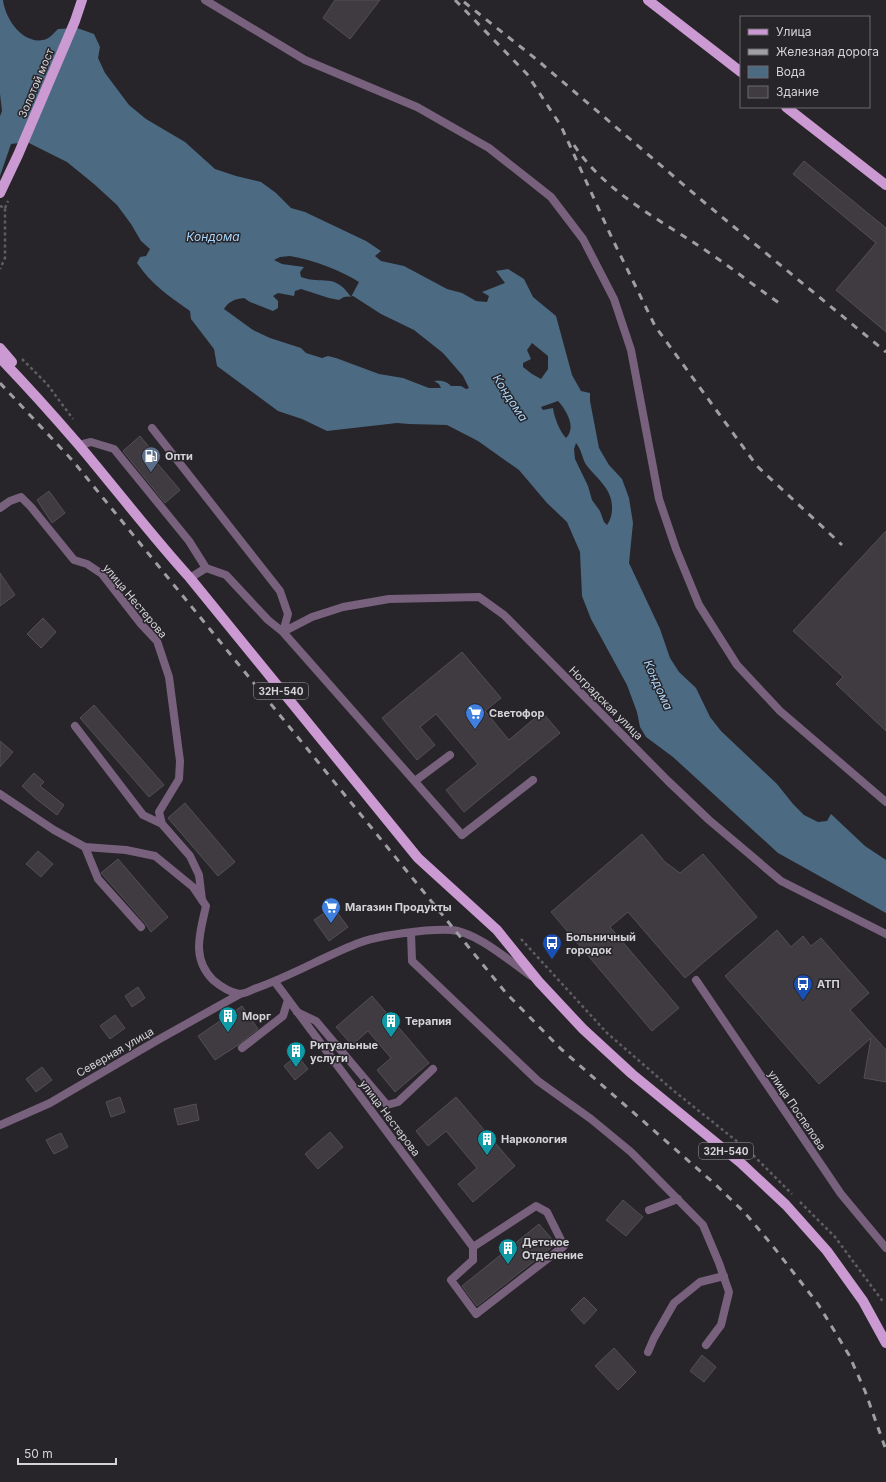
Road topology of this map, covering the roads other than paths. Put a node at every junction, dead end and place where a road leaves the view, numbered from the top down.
1 (82, 0) edge
2 (205, 0) edge
3 (648, 0) edge
4 (740, 71) edge
5 (787, 108) edge
6 (886, 185) edge
7 (0, 193) edge
8 (0, 348) edge
9 (0, 358) edge
10 (32, 392) junction
11 (152, 428) dead end
12 (79, 445) junction
13 (0, 508) edge
14 (206, 568) junction
15 (190, 578) junction
16 (283, 632) junction
17 (75, 726) dead end
18 (450, 755) dead end
19 (533, 780) dead end
20 (415, 781) junction
21 (0, 794) edge
22 (886, 802) edge
23 (162, 824) junction
24 (86, 847) junction
25 (202, 900) junction
26 (141, 927) dead end
27 (411, 933) junction
28 (886, 934) edge
29 (696, 980) dead end
30 (275, 982) junction
31 (539, 982) junction
32 (240, 994) junction
33 (288, 1000) junction
34 (297, 1012) junction
35 (242, 1048) dead end
36 (433, 1069) dead end
37 (0, 1125) edge
38 (678, 1198) junction
39 (649, 1210) dead end
40 (473, 1247) junction
41 (886, 1248) edge
42 (724, 1276) junction
43 (886, 1343) edge
44 (706, 1345) dead end
45 (648, 1352) dead end

1 - 7 main road, Золотой мост
2 - 22 street
3 - 4 main road
5 - 6 main road
8 - 10 main road, 32Н-540
9 - 10 main road, 32Н-540
10 - 12 main road, 32Н-540
11 - 16 street
12 - 14 street
12 - 15 main road, 32Н-540
13 - 23 street, улица Нестерова
14 - 15 street
14 - 16 street
15 - 31 main road, 32Н-540
16 - 20 street
16 - 28 street, Ноградская улица
17 - 23 street
18 - 20 street
19 - 20 street
21 - 24 street
23 - 25 street
24 - 25 street
24 - 26 street
25 - 32 street
27 - 30 street
27 - 31 street
27 - 38 street
29 - 41 street, улица Поспелова
30 - 32 street
30 - 33 street, улица Нестерова
31 - 43 main road, 32Н-540
32 - 37 street, Северная улица
33 - 34 street, улица Нестерова
33 - 35 street
34 - 36 street
34 - 40 street, улица Нестерова
38 - 39 street
38 - 42 street
40 - 40 street
42 - 44 street
42 - 45 street

